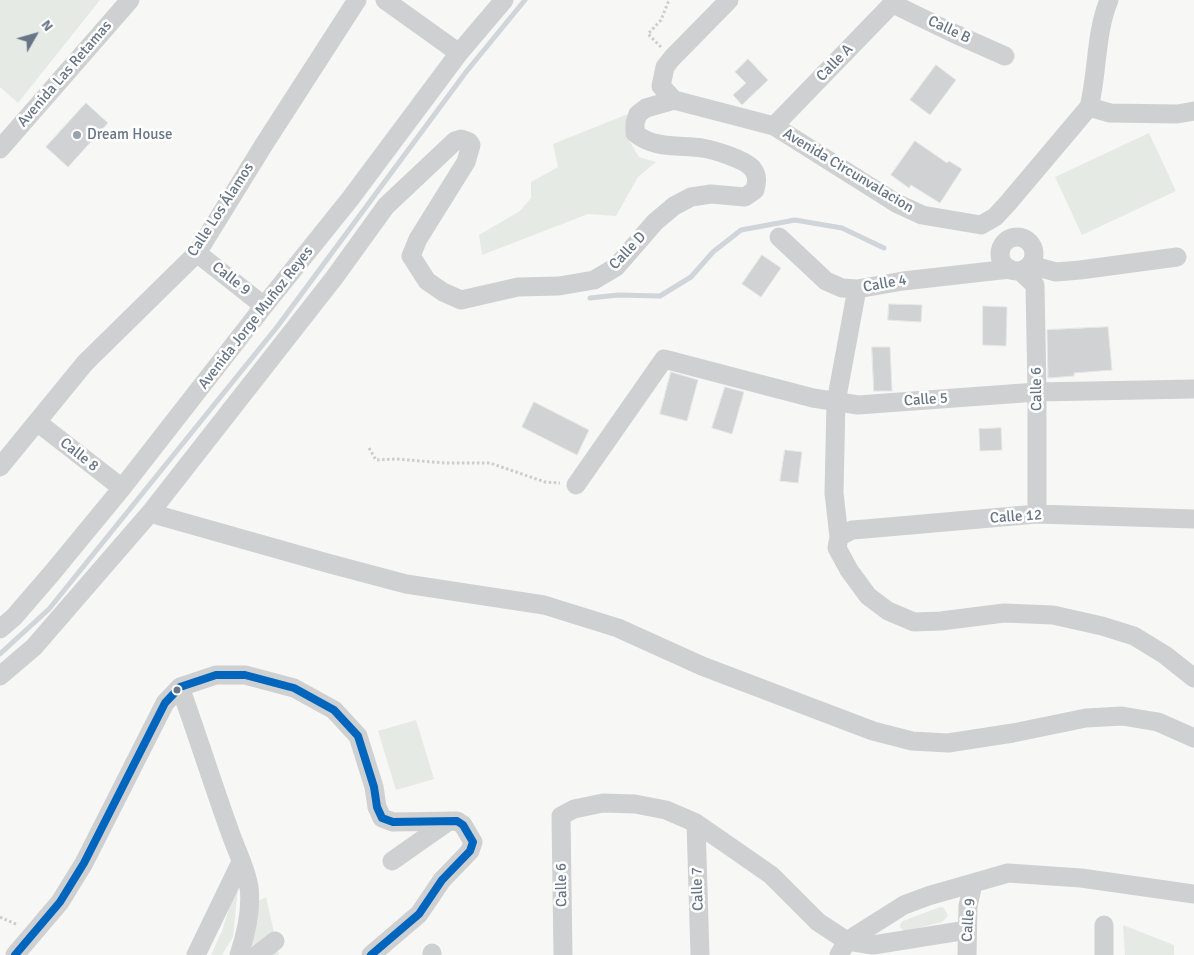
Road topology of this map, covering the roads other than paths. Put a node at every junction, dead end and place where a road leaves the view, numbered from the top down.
1 (130, 0) edge
2 (357, 0) edge
3 (385, 0) edge
4 (504, 0) edge
5 (729, 0) edge
6 (1109, 0) edge
7 (894, 2) edge
8 (459, 53) junction
9 (1006, 56) dead end
10 (674, 100) junction
11 (1089, 107) junction
12 (1194, 111) edge
13 (774, 126) junction
14 (0, 149) edge
15 (995, 217) junction
16 (779, 237) dead end
17 (1010, 239) junction
18 (197, 253) junction
19 (1177, 257) dead end
20 (1020, 268) junction
21 (857, 289) junction
22 (264, 306) junction
23 (1194, 390) edge
24 (1038, 392) junction
25 (836, 402) junction
26 (37, 422) junction
27 (0, 467) edge
28 (576, 484) road end
29 (122, 488) junction
30 (150, 513) junction
31 (1037, 514) junction
32 (1194, 519) edge
33 (839, 537) junction
34 (0, 629) edge
35 (0, 676) edge
36 (1194, 678) edge
37 (180, 687) junction
38 (1194, 738) edge
39 (449, 821) junction
40 (696, 823) junction
41 (392, 861) dead end
42 (241, 862) junction
43 (972, 884) junction
44 (1194, 894) edge
45 (1104, 925) dead end
46 (967, 930) junction
47 (275, 942) dead end
48 (843, 948) edge
49 (15, 955) edge
50 (196, 955) edge
51 (239, 955) edge
52 (257, 955) edge
53 (371, 955) edge
54 (564, 955) edge
55 (700, 955) edge
56 (967, 955) edge
57 (1104, 955) edge

1 - 14 street, Avenida Las Retamas
2 - 18 street, Calle Los Álamos
3 - 8 street
4 - 8 street, Avenida Jorge Muñoz Reyes
5 - 10 street
6 - 11 street
7 - 9 street, Calle B
7 - 13 street, Calle A
8 - 22 street, Avenida Jorge Muñoz Reyes
10 - 13 street
10 - 30 street, Calle D
11 - 12 street
11 - 15 street
13 - 15 street, Avenida Circunvalacion
15 - 17 street
16 - 21 street, Calle 4
17 - 20 street
17 - 20 street
18 - 22 street, Calle 9
18 - 26 street, Calle Los Álamos
19 - 20 street, Calle 4
20 - 21 street, Calle 4
20 - 24 street, Calle 6
21 - 25 street
22 - 29 street, Avenida Jorge Muñoz Reyes
23 - 24 street, Calle 5
24 - 25 street, Calle 5
24 - 31 street, Calle 6
25 - 28 street, Calle 5
25 - 33 street
26 - 27 street, Calle Los Álamos
26 - 29 street, Calle 8
29 - 34 street, Avenida Jorge Muñoz Reyes
30 - 35 street
30 - 38 street
31 - 32 street, Calle 12
31 - 33 street, Calle 12
33 - 36 street
37 - 39 street
37 - 42 street
37 - 49 street
39 - 41 street
39 - 53 street
40 - 48 street
40 - 54 street, Calle 6
40 - 55 street, Calle 7
42 - 50 street
42 - 51 street
43 - 44 street
43 - 46 street, Calle 9
43 - 48 street
45 - 57 street
46 - 48 street
46 - 56 street, Calle 9
47 - 52 street

